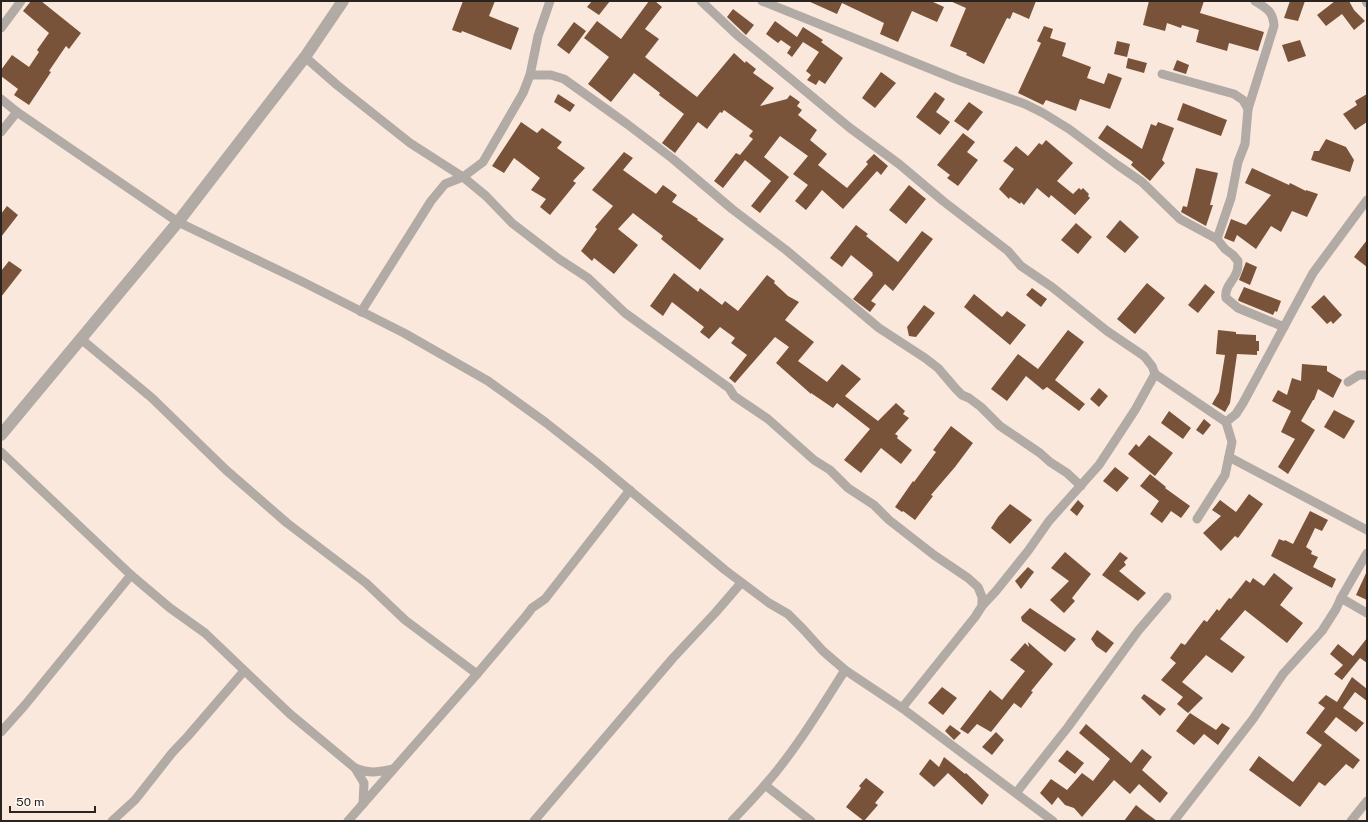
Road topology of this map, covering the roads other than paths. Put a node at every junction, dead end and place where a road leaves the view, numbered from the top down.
1 (21, 1) edge
2 (343, 1) edge
3 (550, 1) edge
4 (701, 1) edge
5 (762, 1) edge
6 (1256, 1) edge
7 (1, 28) edge
8 (305, 57) junction
9 (1162, 74) dead end
10 (530, 75) junction
11 (1, 99) edge
12 (1248, 110) junction
13 (17, 112) junction
14 (1, 132) edge
15 (463, 178) junction
16 (1367, 200) edge
17 (178, 222) junction
18 (1217, 239) junction
19 (361, 312) junction
20 (1284, 327) junction
21 (81, 339) junction
22 (1155, 374) junction
23 (1367, 375) edge
24 (1348, 382) dead end
25 (1226, 422) junction
26 (1, 435) edge
27 (1, 452) edge
28 (1229, 457) junction
29 (1081, 486) junction
30 (630, 490) junction
31 (1197, 519) dead end
32 (1367, 530) edge
33 (1367, 553) edge
34 (132, 575) junction
35 (740, 583) junction
36 (1167, 597) dead end
37 (1341, 598) junction
38 (982, 606) junction
39 (1367, 614) edge
40 (845, 670) junction
41 (244, 671) junction
42 (476, 674) junction
43 (902, 708) junction
44 (1, 732) edge
45 (355, 768) junction
46 (393, 769) junction
47 (765, 785) junction
48 (1016, 793) junction
49 (1367, 801) edge
50 (362, 804) junction
51 (349, 820) edge
52 (112, 821) edge
53 (534, 821) edge
54 (732, 821) edge
55 (811, 821) edge
56 (1053, 821) edge
57 (1174, 821) edge
58 (1351, 821) edge

1 - 7 street
2 - 8 street
3 - 10 street
4 - 22 street
5 - 18 street
6 - 12 street
8 - 15 street
8 - 17 street
9 - 12 street
10 - 15 street
10 - 29 street
11 - 13 street
12 - 18 street
13 - 14 street
13 - 17 street
15 - 19 street
15 - 38 street
16 - 20 street
17 - 19 street
17 - 21 street
18 - 20 street
19 - 30 street
20 - 25 street
21 - 26 street
21 - 42 street
22 - 25 street
22 - 29 street
23 - 24 street
25 - 28 street
27 - 34 street
28 - 31 street
28 - 32 street
29 - 38 street
30 - 35 street
30 - 42 street
33 - 37 street
34 - 41 street
34 - 44 street
35 - 40 street
35 - 53 street
36 - 48 street
37 - 39 street
37 - 57 street
38 - 43 street
40 - 43 street
40 - 47 street
41 - 45 street
41 - 52 street
42 - 46 street
43 - 48 street
45 - 46 street
45 - 50 street
46 - 50 street
47 - 54 street
47 - 55 street
48 - 56 street
49 - 58 street
50 - 51 street

